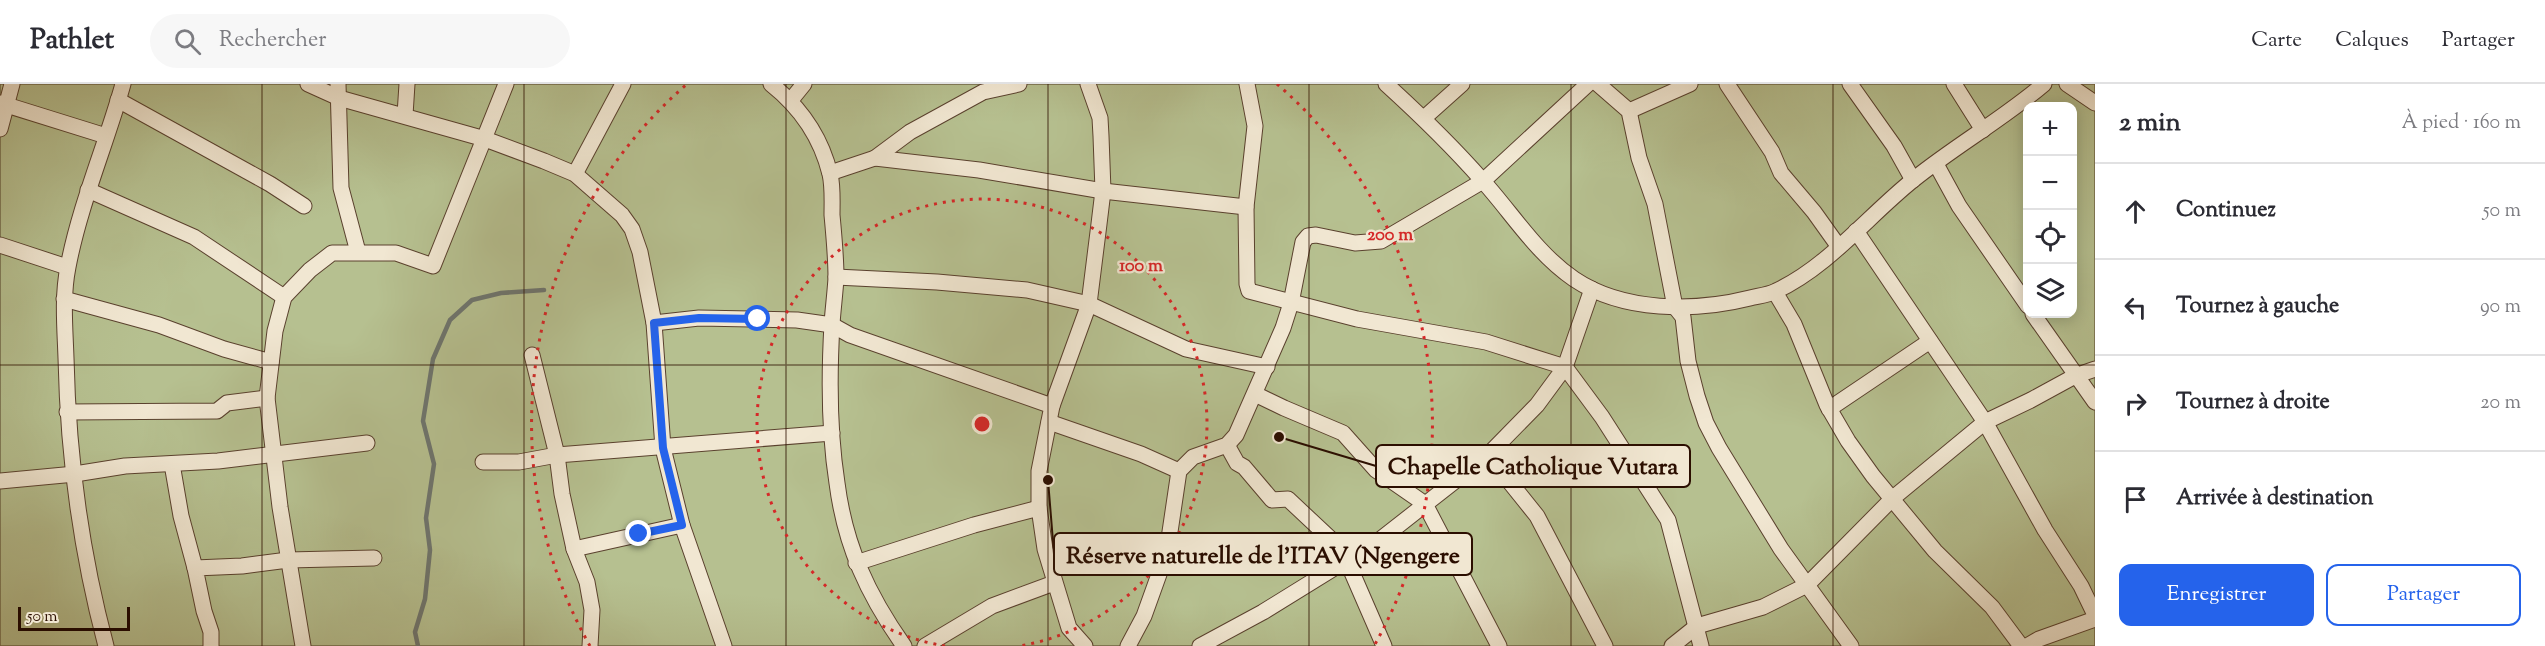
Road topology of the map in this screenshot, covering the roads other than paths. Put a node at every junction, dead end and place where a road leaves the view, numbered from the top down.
1 (12, 84) edge
2 (123, 84) edge
3 (308, 84) edge
4 (407, 84) edge
5 (506, 84) edge
6 (623, 84) edge
7 (771, 84) edge
8 (804, 84) edge
9 (1019, 84) edge
10 (1088, 84) edge
11 (1247, 84) edge
12 (1386, 84) edge
13 (1462, 84) edge
14 (1588, 84) edge
15 (1598, 84) edge
16 (1690, 84) edge
17 (1727, 84) edge
18 (1850, 84) edge
19 (1954, 84) edge
20 (2044, 84) edge
21 (2067, 84) edge
22 (339, 91) edge
23 (118, 100) junction
24 (791, 100) junction
25 (2095, 103) edge
26 (3, 104) edge
27 (1629, 111) junction
28 (405, 115) junction
29 (1424, 118) junction
30 (0, 129) edge
31 (1983, 130) junction
32 (106, 136) junction
33 (485, 139) junction
34 (875, 158) junction
35 (1936, 164) junction
36 (830, 173) junction
37 (574, 174) junction
38 (1913, 180) junction
39 (1483, 181) junction
40 (88, 190) junction
41 (1103, 191) junction
42 (304, 206) dead end
43 (1246, 207) junction
44 (1856, 231) junction
45 (0, 244) edge
46 (1839, 247) junction
47 (358, 252) junction
48 (68, 267) junction
49 (836, 277) junction
50 (1592, 289) junction
51 (1775, 292) junction
52 (284, 297) junction
53 (64, 299) junction
54 (2023, 299) edge
55 (1291, 303) junction
56 (1089, 304) junction
57 (1675, 307) junction
58 (2035, 318) edge
59 (654, 323) junction
60 (832, 325) junction
61 (1930, 341) junction
62 (532, 355) dead end
63 (271, 362) junction
64 (1267, 367) junction
65 (1565, 367) junction
66 (2095, 369) edge
67 (2075, 376) junction
68 (1256, 394) junction
69 (267, 398) junction
70 (2095, 402) edge
71 (1052, 406) junction
72 (1829, 409) junction
73 (67, 412) junction
74 (1049, 422) junction
75 (1984, 422) junction
76 (832, 434) junction
77 (367, 443) dead end
78 (1227, 445) junction
79 (663, 448) junction
80 (273, 454) junction
81 (557, 455) junction
82 (1488, 455) junction
83 (483, 462) dead end
84 (172, 464) junction
85 (1179, 471) junction
86 (75, 474) junction
87 (0, 481) edge
88 (1893, 498) junction
89 (1425, 504) junction
90 (1039, 508) junction
91 (682, 525) junction
92 (574, 549) junction
93 (374, 558) dead end
94 (288, 560) junction
95 (856, 563) junction
96 (1342, 563) junction
97 (195, 568) junction
98 (1054, 583) junction
99 (1807, 585) junction
100 (2095, 617) edge
101 (1697, 626) junction
102 (2036, 644) edge
103 (106, 646) edge
104 (212, 646) edge
105 (303, 646) edge
106 (590, 646) edge
107 (724, 646) edge
108 (904, 646) edge
109 (925, 646) edge
110 (1085, 646) edge
111 (1128, 646) edge
112 (1200, 646) edge
113 (1384, 646) edge
114 (1499, 646) edge
115 (1605, 646) edge
116 (1672, 646) edge
117 (1701, 646) edge
118 (1851, 646) edge
119 (2020, 646) edge

1 - 26 street
2 - 23 street
3 - 22 street
4 - 28 street
5 - 33 street
6 - 37 street
7 - 24 street
8 - 24 street
9 - 34 street
10 - 41 street
11 - 43 street
12 - 29 street
13 - 29 street
14 - 39 street
15 - 27 street
16 - 27 street
17 - 46 street
18 - 38 street
19 - 31 street
20 - 31 street
21 - 25 street
22 - 28 street
22 - 47 street
23 - 32 street
23 - 42 street
24 - 36 street
26 - 30 street
26 - 32 street
27 - 57 street
28 - 33 street
29 - 39 street
31 - 35 street
32 - 40 street
33 - 37 street
33 - 47 street
34 - 36 street
34 - 41 street
35 - 38 street
35 - 54 street
36 - 49 street
37 - 59 street
38 - 44 street
39 - 50 street
39 - 55 street
40 - 48 street
40 - 52 street
41 - 43 street
41 - 56 street
43 - 55 street
44 - 46 street
44 - 61 street
45 - 48 street
46 - 51 street
47 - 52 street
48 - 53 street
49 - 56 street
49 - 60 street
50 - 57 street
50 - 65 street
51 - 57 street
51 - 72 street
52 - 63 street
53 - 63 street
53 - 73 street
55 - 64 street
55 - 65 street
56 - 64 street
56 - 71 street
57 - 99 street
58 - 67 street
59 - 60 street
59 - 79 street
60 - 71 street
60 - 76 street
61 - 72 street
61 - 75 street
62 - 81 street
63 - 69 street
64 - 68 street
65 - 82 street
65 - 101 street
66 - 67 street
67 - 70 street
67 - 75 street
68 - 78 street
68 - 89 street
69 - 73 street
69 - 80 street
71 - 74 street
72 - 88 street
73 - 86 street
74 - 85 street
74 - 90 street
75 - 88 street
75 - 100 street
76 - 79 street
76 - 95 street
77 - 80 street
78 - 85 street
78 - 96 street
79 - 81 street
79 - 91 street
80 - 84 street
80 - 94 street
81 - 83 street
81 - 92 street
82 - 89 street
82 - 115 street
84 - 86 street
84 - 97 street
85 - 111 street
86 - 87 street
86 - 103 street
88 - 99 street
88 - 119 street
89 - 96 street
89 - 114 street
90 - 95 street
90 - 98 street
91 - 92 street
91 - 107 street
92 - 106 street
93 - 94 street
94 - 97 street
94 - 105 street
95 - 108 street
96 - 112 street
96 - 113 street
97 - 104 street
98 - 109 street
98 - 110 street
99 - 101 street
99 - 118 street
100 - 102 street
101 - 116 street
101 - 117 street

